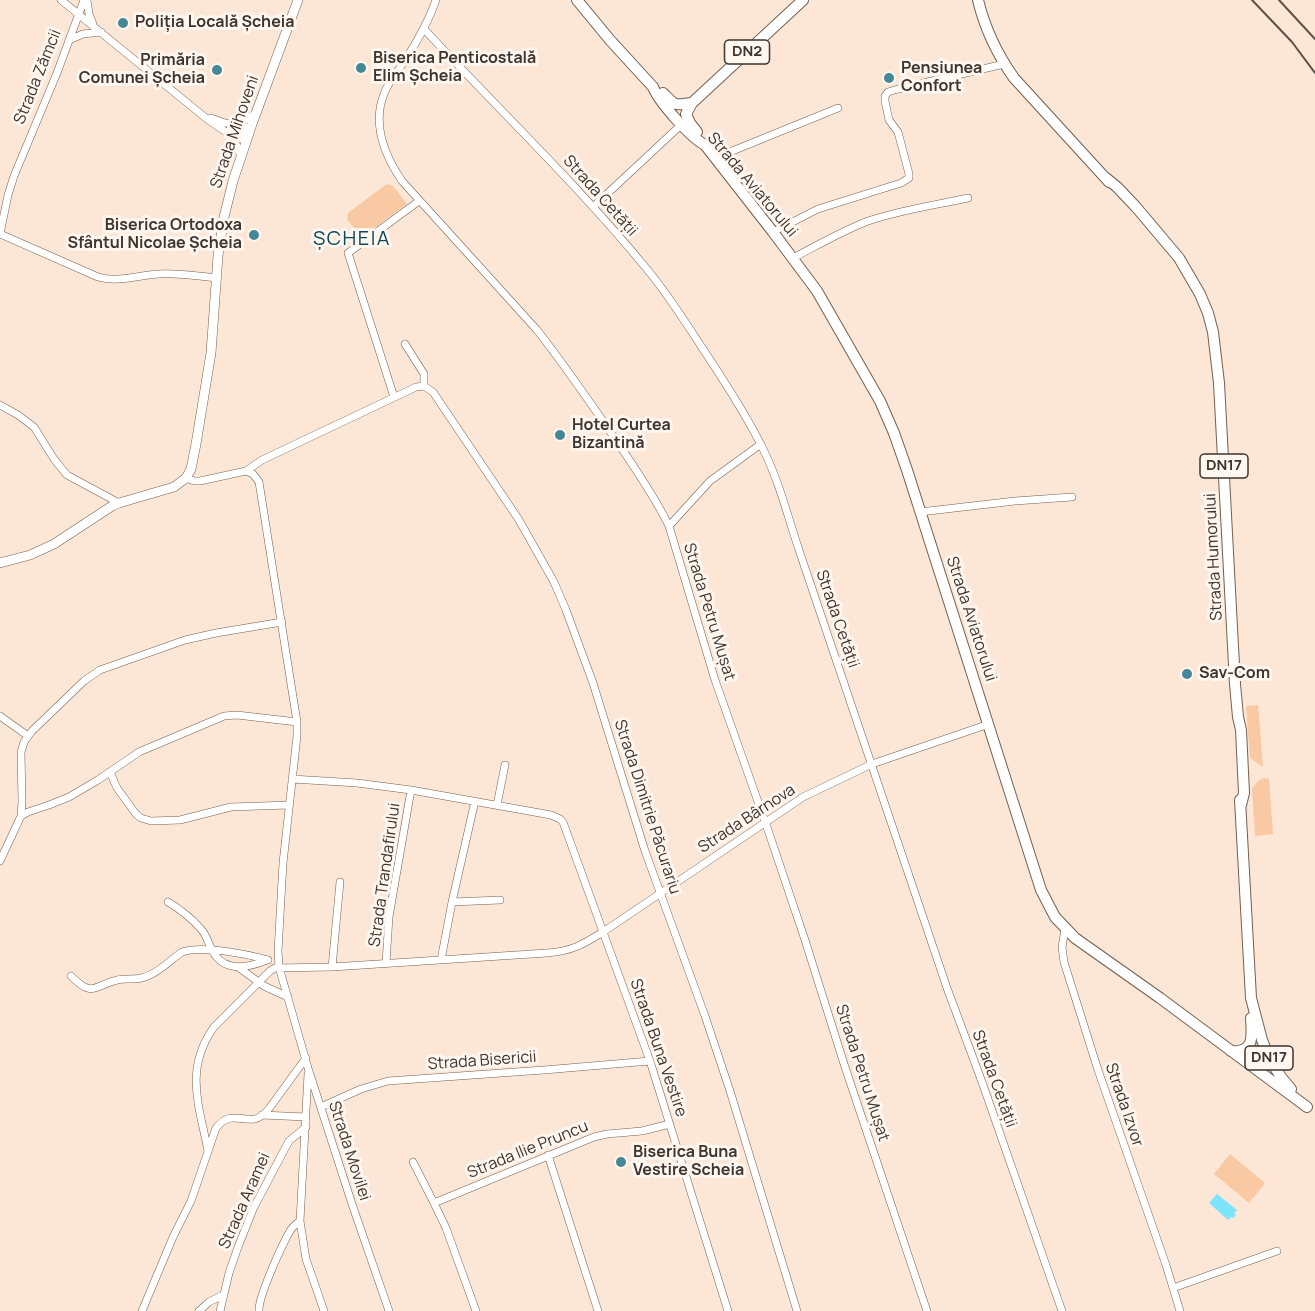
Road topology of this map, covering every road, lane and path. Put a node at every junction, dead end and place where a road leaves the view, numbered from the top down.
1 (61, 0) edge
2 (85, 0) edge
3 (298, 0) edge
4 (436, 0) edge
5 (577, 0) edge
6 (803, 0) edge
7 (978, 0) edge
8 (79, 14) junction
9 (94, 27) junction
10 (424, 29) junction
11 (101, 32) junction
12 (69, 40) junction
13 (1004, 64) junction
14 (653, 87) junction
15 (692, 103) junction
16 (838, 108) dead end
17 (256, 113) junction
18 (682, 124) junction
19 (239, 131) junction
20 (705, 145) junction
21 (241, 157) junction
22 (715, 158) junction
23 (968, 198) dead end
24 (419, 201) junction
25 (593, 207) junction
26 (773, 232) junction
27 (0, 234) edge
28 (793, 258) junction
29 (217, 278) junction
30 (405, 344) dead end
31 (424, 386) junction
32 (394, 397) junction
33 (0, 405) edge
34 (761, 444) junction
35 (246, 471) junction
36 (186, 478) junction
37 (1072, 497) dead end
38 (119, 503) junction
39 (920, 512) junction
40 (669, 526) junction
41 (0, 563) edge
42 (282, 622) junction
43 (0, 716) edge
44 (297, 722) junction
45 (989, 724) junction
46 (28, 736) junction
47 (872, 764) junction
48 (505, 765) dead end
49 (110, 772) junction
50 (292, 779) junction
51 (411, 790) junction
52 (475, 801) junction
53 (289, 805) junction
54 (497, 805) junction
55 (21, 816) junction
56 (765, 822) junction
57 (0, 861) edge
58 (340, 882) dead end
59 (660, 893) junction
60 (500, 900) dead end
61 (168, 902) dead end
62 (452, 902) junction
63 (1065, 929) junction
64 (603, 932) junction
65 (212, 951) junction
66 (268, 960) junction
67 (441, 960) junction
68 (386, 963) junction
69 (279, 964) junction
70 (238, 967) junction
71 (332, 967) junction
72 (70, 976) dead end
73 (259, 983) junction
74 (288, 997) junction
75 (1251, 998) junction
76 (1231, 1051) junction
77 (306, 1058) junction
78 (650, 1061) junction
79 (308, 1068) junction
80 (321, 1107) junction
81 (1311, 1110) edge
82 (262, 1115) junction
83 (306, 1117) junction
84 (670, 1124) junction
85 (306, 1126) junction
86 (208, 1151) junction
87 (548, 1155) junction
88 (413, 1162) dead end
89 (434, 1203) junction
90 (300, 1221) junction
91 (1277, 1251) dead end
92 (1173, 1288) junction
93 (223, 1295) junction
94 (142, 1311) edge
95 (199, 1311) edge
96 (220, 1311) edge
97 (258, 1311) edge
98 (324, 1311) edge
99 (390, 1311) edge
100 (476, 1311) edge
101 (598, 1311) edge
102 (728, 1311) edge
103 (797, 1311) edge
104 (927, 1311) edge
105 (1062, 1311) edge
106 (1180, 1311) edge

1 - 8 street
2 - 8 street, Strada Zămcii
2 - 9 street
3 - 17 main road, Strada Mihoveni
4 - 10 street, Strada Petru Mușat
5 - 14 main road
6 - 15 main road, DN2
7 - 13 main road, Strada Humorului / DN17
8 - 9 street
8 - 12 street, Strada Zămcii
9 - 11 street
10 - 24 street, Strada Petru Mușat
10 - 25 street, Strada Cetății
11 - 12 street
11 - 19 street
12 - 27 street, Strada Zămcii
13 - 26 street
13 - 75 main road, Strada Humorului / DN17
14 - 15 main road
14 - 18 main road, Strada Aviatorului
15 - 20 main road
16 - 22 street
17 - 19 main road, Strada Mihoveni
17 - 19 street
18 - 20 main road, Strada Aviatorului
18 - 25 street
19 - 21 main road, Strada Mihoveni
19 - 21 street
20 - 22 main road, Strada Aviatorului
21 - 29 main road, Strada Mihoveni
22 - 26 main road, Strada Aviatorului
23 - 28 street
24 - 32 street
24 - 40 street, Strada Petru Mușat
25 - 34 street, Strada Cetății
26 - 28 main road, Strada Aviatorului
27 - 29 street
28 - 39 main road, Strada Aviatorului
29 - 36 main road, Strada Mihoveni
30 - 31 street, Strada Dimitrie Păcurariu
31 - 32 street
31 - 59 street, Strada Dimitrie Păcurariu
32 - 35 street
33 - 38 street
34 - 40 street
34 - 47 street, Strada Cetății
35 - 36 street
35 - 42 street, Strada Movilei
36 - 38 main road
37 - 39 street
38 - 41 main road
39 - 45 main road, Strada Aviatorului
40 - 56 street, Strada Petru Mușat
42 - 44 street, Strada Movilei
42 - 46 street
43 - 46 street
44 - 49 street
44 - 50 street, Strada Movilei
45 - 47 street, Strada Bârnova
45 - 63 main road, Strada Aviatorului
46 - 55 street
47 - 56 street, Strada Bârnova
47 - 105 street, Strada Cetății
48 - 54 street
49 - 53 street
49 - 55 street
50 - 51 street
50 - 53 street, Strada Movilei
51 - 52 street
51 - 68 street, Strada Trandafirului
52 - 54 street
52 - 62 street
53 - 69 street, Strada Movilei
54 - 64 street, Strada Buna Vestire
55 - 57 street
56 - 59 street, Strada Bârnova
56 - 104 street, Strada Petru Mușat
58 - 71 street
59 - 64 street, Strada Bârnova
59 - 103 street, Strada Dimitrie Păcurariu
60 - 62 street
61 - 65 street
62 - 67 street
63 - 76 main road, Strada Aviatorului
63 - 92 street, Strada Izvor
64 - 67 street, Strada Bârnova
64 - 78 street, Strada Buna Vestire
65 - 66 street
65 - 70 street
65 - 72 street
66 - 69 street, Strada Bârnova
66 - 70 street
67 - 68 street, Strada Bârnova
68 - 71 street, Strada Bârnova
69 - 71 street, Strada Bârnova
69 - 73 street
69 - 74 street, Strada Movilei
70 - 73 street
73 - 74 street
73 - 86 street
74 - 77 street, Strada Movilei
75 - 76 main road
75 - 81 main road, Strada Humorului / DN17
76 - 81 main road, Strada Aviatorului
77 - 79 street, Strada Movilei
77 - 82 street
78 - 80 street, Strada Bisericii
78 - 84 street, Strada Buna Vestire
79 - 80 street, Strada Movilei
79 - 83 street
80 - 99 street, Strada Movilei
82 - 83 street
82 - 86 street
83 - 85 street
84 - 87 street, Strada Ilie Pruncu
84 - 102 street, Strada Buna Vestire
85 - 90 street
85 - 93 street, Strada Aramei
86 - 94 street
87 - 89 street, Strada Ilie Pruncu
87 - 101 street
88 - 89 street
89 - 100 street
90 - 97 street
90 - 98 street
91 - 92 street
92 - 106 street, Strada Izvor
93 - 95 street
93 - 96 street, Strada Aramei

